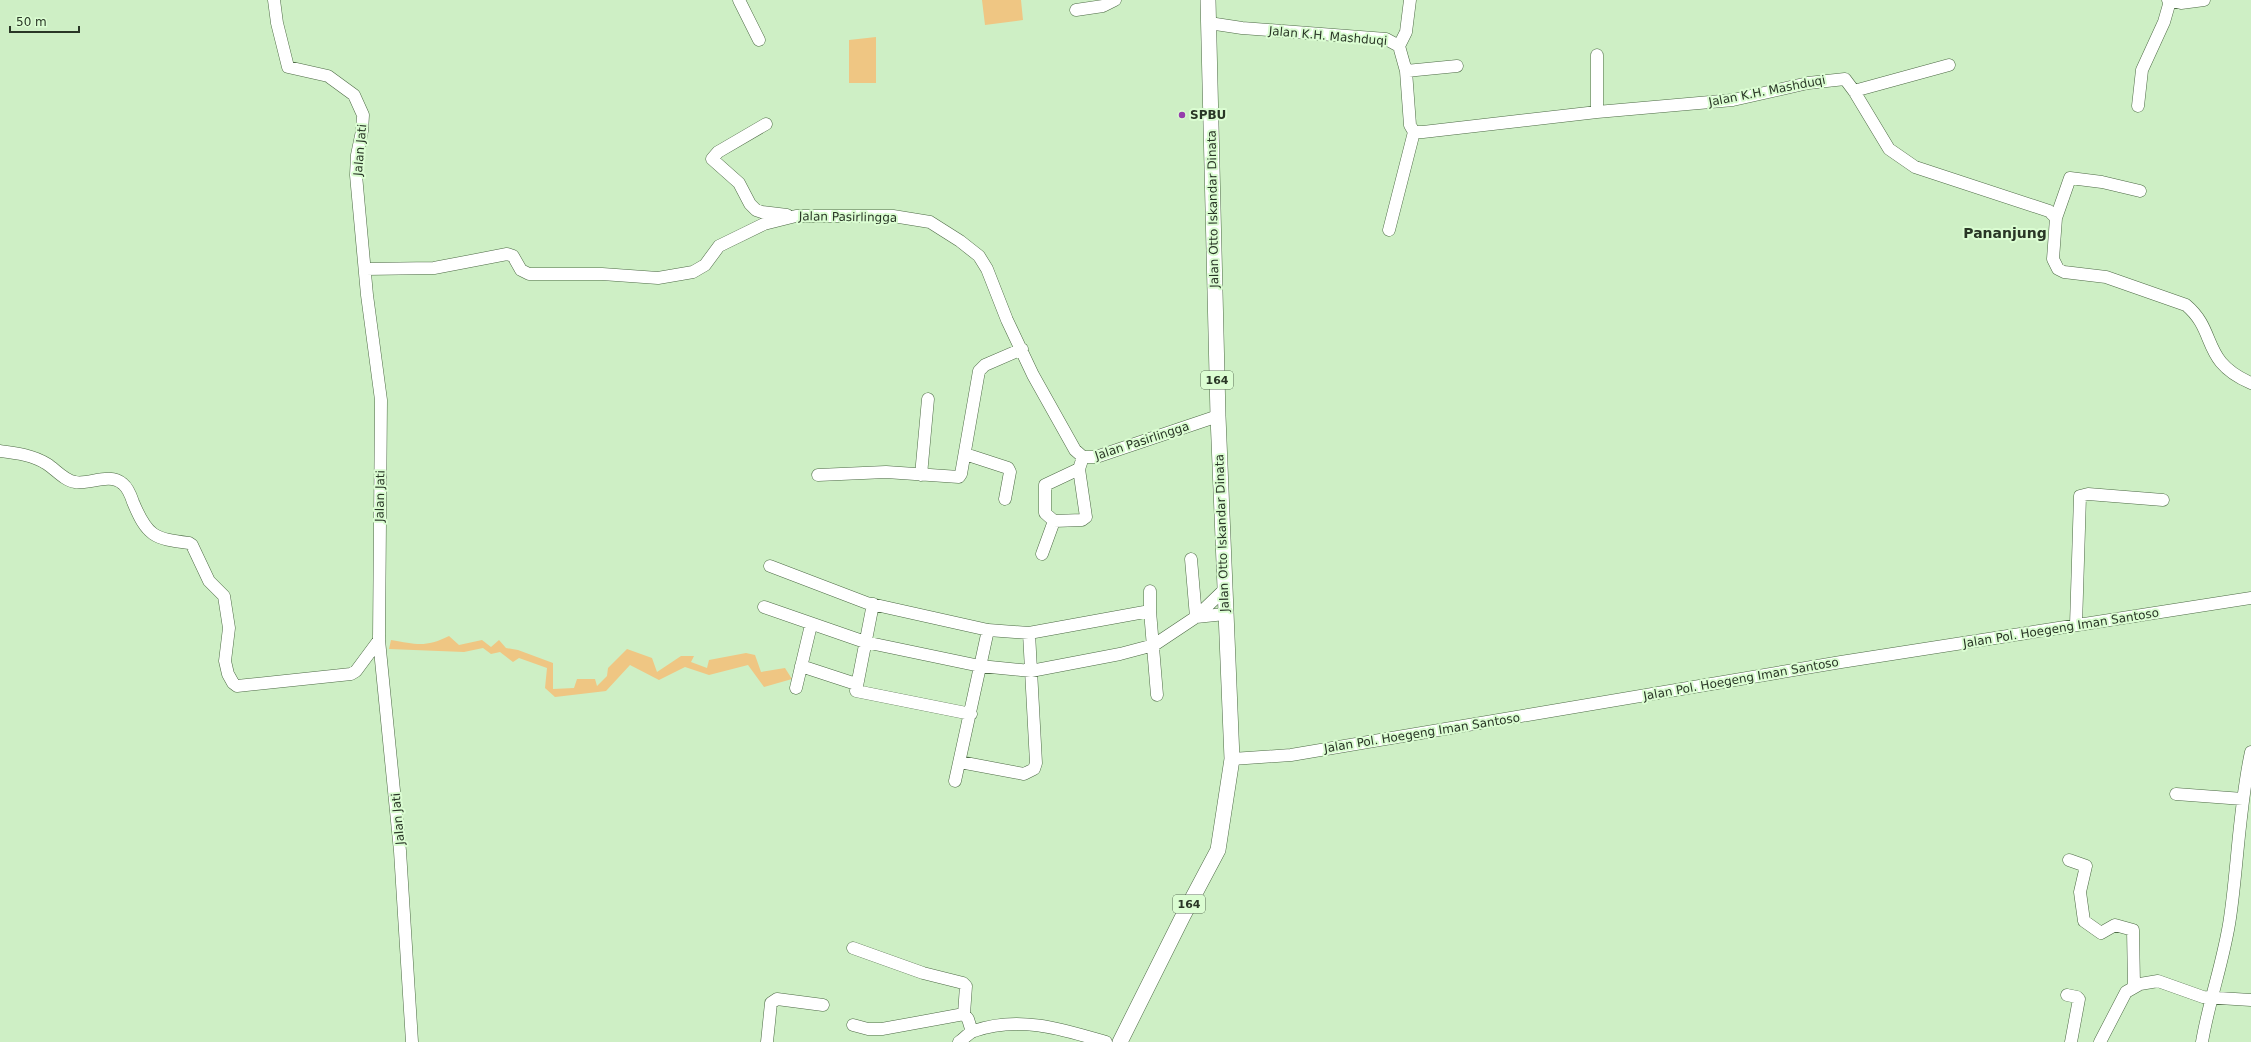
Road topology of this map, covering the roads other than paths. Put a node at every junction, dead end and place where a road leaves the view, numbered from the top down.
1 (274, 0) edge
2 (738, 0) edge
3 (1115, 0) edge
4 (1208, 0) edge
5 (1410, 0) edge
6 (2204, 0) edge
7 (2169, 1) edge
8 (1076, 10) dead end
9 (1208, 24) junction
10 (759, 40) dead end
11 (1399, 46) junction
12 (1597, 55) dead end
13 (1456, 66) dead end
14 (1949, 66) dead end
15 (1406, 71) junction
16 (1854, 91) junction
17 (2138, 106) dead end
18 (1597, 112) junction
19 (766, 124) dead end
20 (1414, 132) junction
21 (2140, 190) dead end
22 (796, 216) junction
23 (2056, 218) junction
24 (1389, 230) dead end
25 (365, 269) junction
26 (1022, 348) junction
27 (2251, 382) edge
28 (928, 399) dead end
29 (1218, 416) junction
30 (0, 451) edge
31 (965, 454) junction
32 (1081, 463) junction
33 (818, 474) dead end
34 (921, 475) junction
35 (1005, 499) dead end
36 (2163, 500) dead end
37 (1054, 521) junction
38 (1042, 554) dead end
39 (1191, 559) dead end
40 (770, 566) dead end
41 (1224, 590) junction
42 (1150, 591) dead end
43 (2251, 598) edge
44 (873, 604) junction
45 (764, 607) dead end
46 (1150, 611) junction
47 (1225, 614) junction
48 (1197, 616) junction
49 (811, 625) junction
50 (2076, 626) junction
51 (988, 630) junction
52 (1029, 633) junction
53 (865, 642) junction
54 (380, 644) junction
55 (1154, 645) junction
56 (801, 666) junction
57 (980, 666) junction
58 (1031, 671) junction
59 (856, 684) junction
60 (796, 688) dead end
61 (1156, 695) dead end
62 (971, 714) junction
63 (2251, 752) edge
64 (1232, 759) junction
65 (960, 762) junction
66 (955, 781) dead end
67 (2176, 794) dead end
68 (2246, 802) edge
69 (2069, 860) dead end
70 (853, 948) dead end
71 (2134, 985) junction
72 (2067, 995) dead end
73 (2212, 998) junction
74 (2251, 1000) edge
75 (824, 1006) dead end
76 (964, 1014) junction
77 (853, 1025) dead end
78 (972, 1032) junction
79 (412, 1042) edge
80 (767, 1042) edge
81 (959, 1042) edge
82 (1106, 1042) edge
83 (1120, 1042) edge
84 (2071, 1042) edge
85 (2100, 1042) edge
86 (2202, 1042) edge

1 - 25 street, Jalan Jati
2 - 10 street
3 - 8 street
4 - 9 main road, Jalan Otto Iskandar Dinata / 164
5 - 11 street
6 - 7 street
7 - 17 street
9 - 11 street, Jalan K.H. Mashduqi
9 - 29 main road, Jalan Otto Iskandar Dinata / 164
11 - 15 street, Jalan K.H. Mashduqi
12 - 18 street
13 - 15 street
14 - 16 street
15 - 20 street, Jalan K.H. Mashduqi
16 - 18 street, Jalan K.H. Mashduqi
16 - 23 street, Jalan K.H. Mashduqi
18 - 20 street, Jalan K.H. Mashduqi
19 - 22 street
20 - 24 street
21 - 23 street
22 - 25 street, Jalan Pasirlingga
22 - 26 street, Jalan Pasirlingga
23 - 27 street
25 - 54 street, Jalan Jati
26 - 31 street
26 - 32 street, Jalan Pasirlingga
28 - 34 street
29 - 32 street, Jalan Pasirlingga
29 - 41 main road, Jalan Otto Iskandar Dinata / 164
30 - 54 street
31 - 34 street
31 - 35 street
32 - 37 street
32 - 37 street
33 - 34 street
36 - 50 street
37 - 38 street
39 - 48 street
40 - 44 street
41 - 47 main road, Jalan Otto Iskandar Dinata / 164
41 - 48 street
42 - 46 street
43 - 50 street, Jalan Pol. Hoegeng Iman Santoso
44 - 51 street
44 - 53 street
45 - 49 street
46 - 52 street
46 - 55 street
47 - 48 street
47 - 64 main road, Jalan Otto Iskandar Dinata / 164
48 - 55 street
49 - 53 street
49 - 56 street
50 - 64 street, Jalan Pol. Hoegeng Iman Santoso
51 - 52 street
51 - 57 street
52 - 58 street
53 - 57 street
53 - 59 street
54 - 79 street, Jalan Jati
55 - 58 street
55 - 61 street
56 - 59 street
56 - 60 street
57 - 58 street
57 - 62 street
58 - 65 street
59 - 62 street
62 - 65 street
63 - 68 street
64 - 83 main road, Jalan Otto Iskandar Dinata / 164
65 - 66 street
67 - 68 street
68 - 73 street
69 - 71 street
70 - 76 street
71 - 73 street
71 - 85 street
72 - 84 street
73 - 74 street
73 - 86 street
75 - 80 street
76 - 77 street
76 - 78 street
78 - 81 street
78 - 82 street

